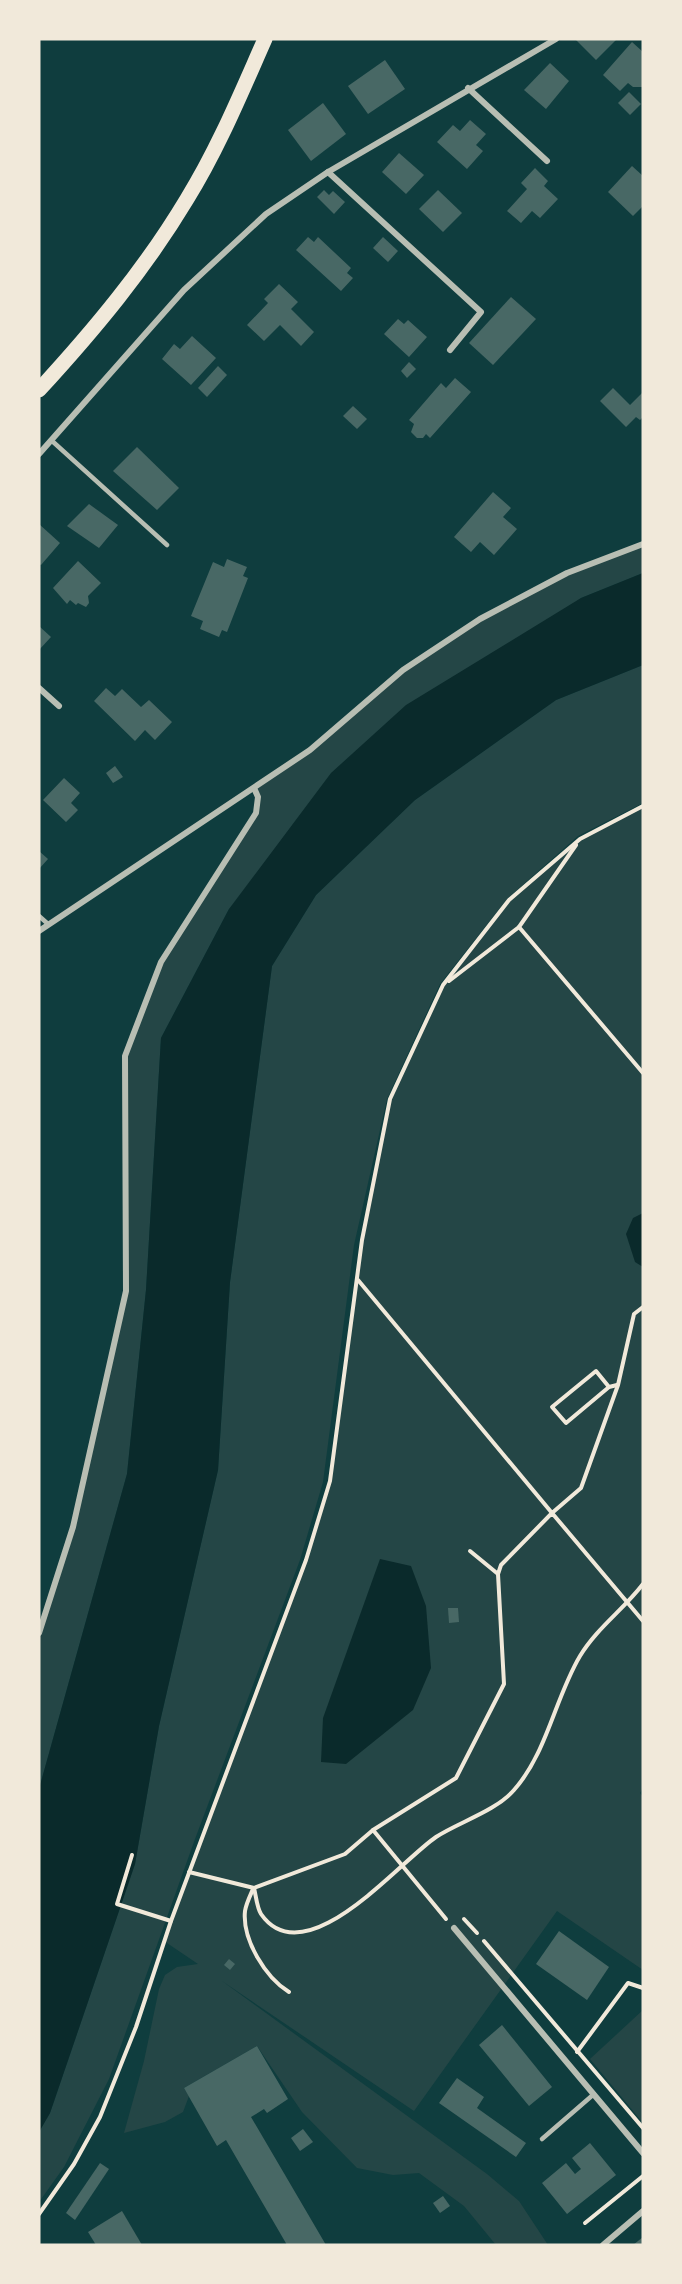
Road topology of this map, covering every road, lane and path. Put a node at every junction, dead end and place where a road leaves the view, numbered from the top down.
1 (265, 39) edge
2 (556, 39) edge
3 (468, 88) junction
4 (547, 161) dead end
5 (328, 172) junction
6 (450, 350) dead end
7 (39, 390) edge
8 (51, 440) junction
9 (39, 454) edge
10 (643, 544) edge
11 (167, 545) dead end
12 (39, 688) edge
13 (59, 706) dead end
14 (254, 788) junction
15 (643, 806) edge
16 (580, 839) junction
17 (39, 916) edge
18 (48, 924) junction
19 (519, 927) junction
20 (39, 931) edge
21 (443, 985) junction
22 (643, 1073) edge
23 (358, 1280) junction
24 (643, 1307) edge
25 (618, 1385) junction
26 (609, 1387) junction
27 (552, 1513) junction
28 (470, 1551) dead end
29 (498, 1574) junction
30 (643, 1584) edge
31 (628, 1603) junction
32 (643, 1621) edge
33 (39, 1633) edge
34 (373, 1830) junction
35 (132, 1856) dead end
36 (403, 1867) junction
37 (189, 1872) junction
38 (254, 1888) junction
39 (446, 1919) dead end
40 (171, 1921) junction
41 (454, 1928) dead end
42 (643, 1988) edge
43 (290, 1992) dead end
44 (568, 2063) junction
45 (594, 2094) junction
46 (542, 2139) dead end
47 (643, 2153) edge
48 (643, 2176) edge
49 (643, 2211) edge
50 (39, 2214) edge
51 (585, 2223) dead end
52 (603, 2245) edge

1 - 7 main road
2 - 3 street
3 - 4 street
3 - 5 street
5 - 6 street
5 - 8 street
8 - 9 street
8 - 11 lane
10 - 14 street
12 - 13 street
14 - 18 street
14 - 33 street
15 - 16 path
16 - 19 path
16 - 21 path
17 - 18 lane
18 - 20 street
19 - 21 path
19 - 22 path
21 - 23 path
23 - 27 path
23 - 37 path
24 - 25 path
25 - 26 path
25 - 27 path
26 - 26 path
27 - 29 path
27 - 31 path
28 - 29 path
29 - 34 path
30 - 31 path
31 - 32 path
31 - 36 path
34 - 36 path
34 - 38 path
35 - 40 path
36 - 38 path
36 - 39 path
37 - 38 path
37 - 40 path
38 - 43 path
40 - 50 path
41 - 44 street
42 - 44 path
44 - 45 street
45 - 46 lane
45 - 47 street
48 - 51 path
49 - 52 street

